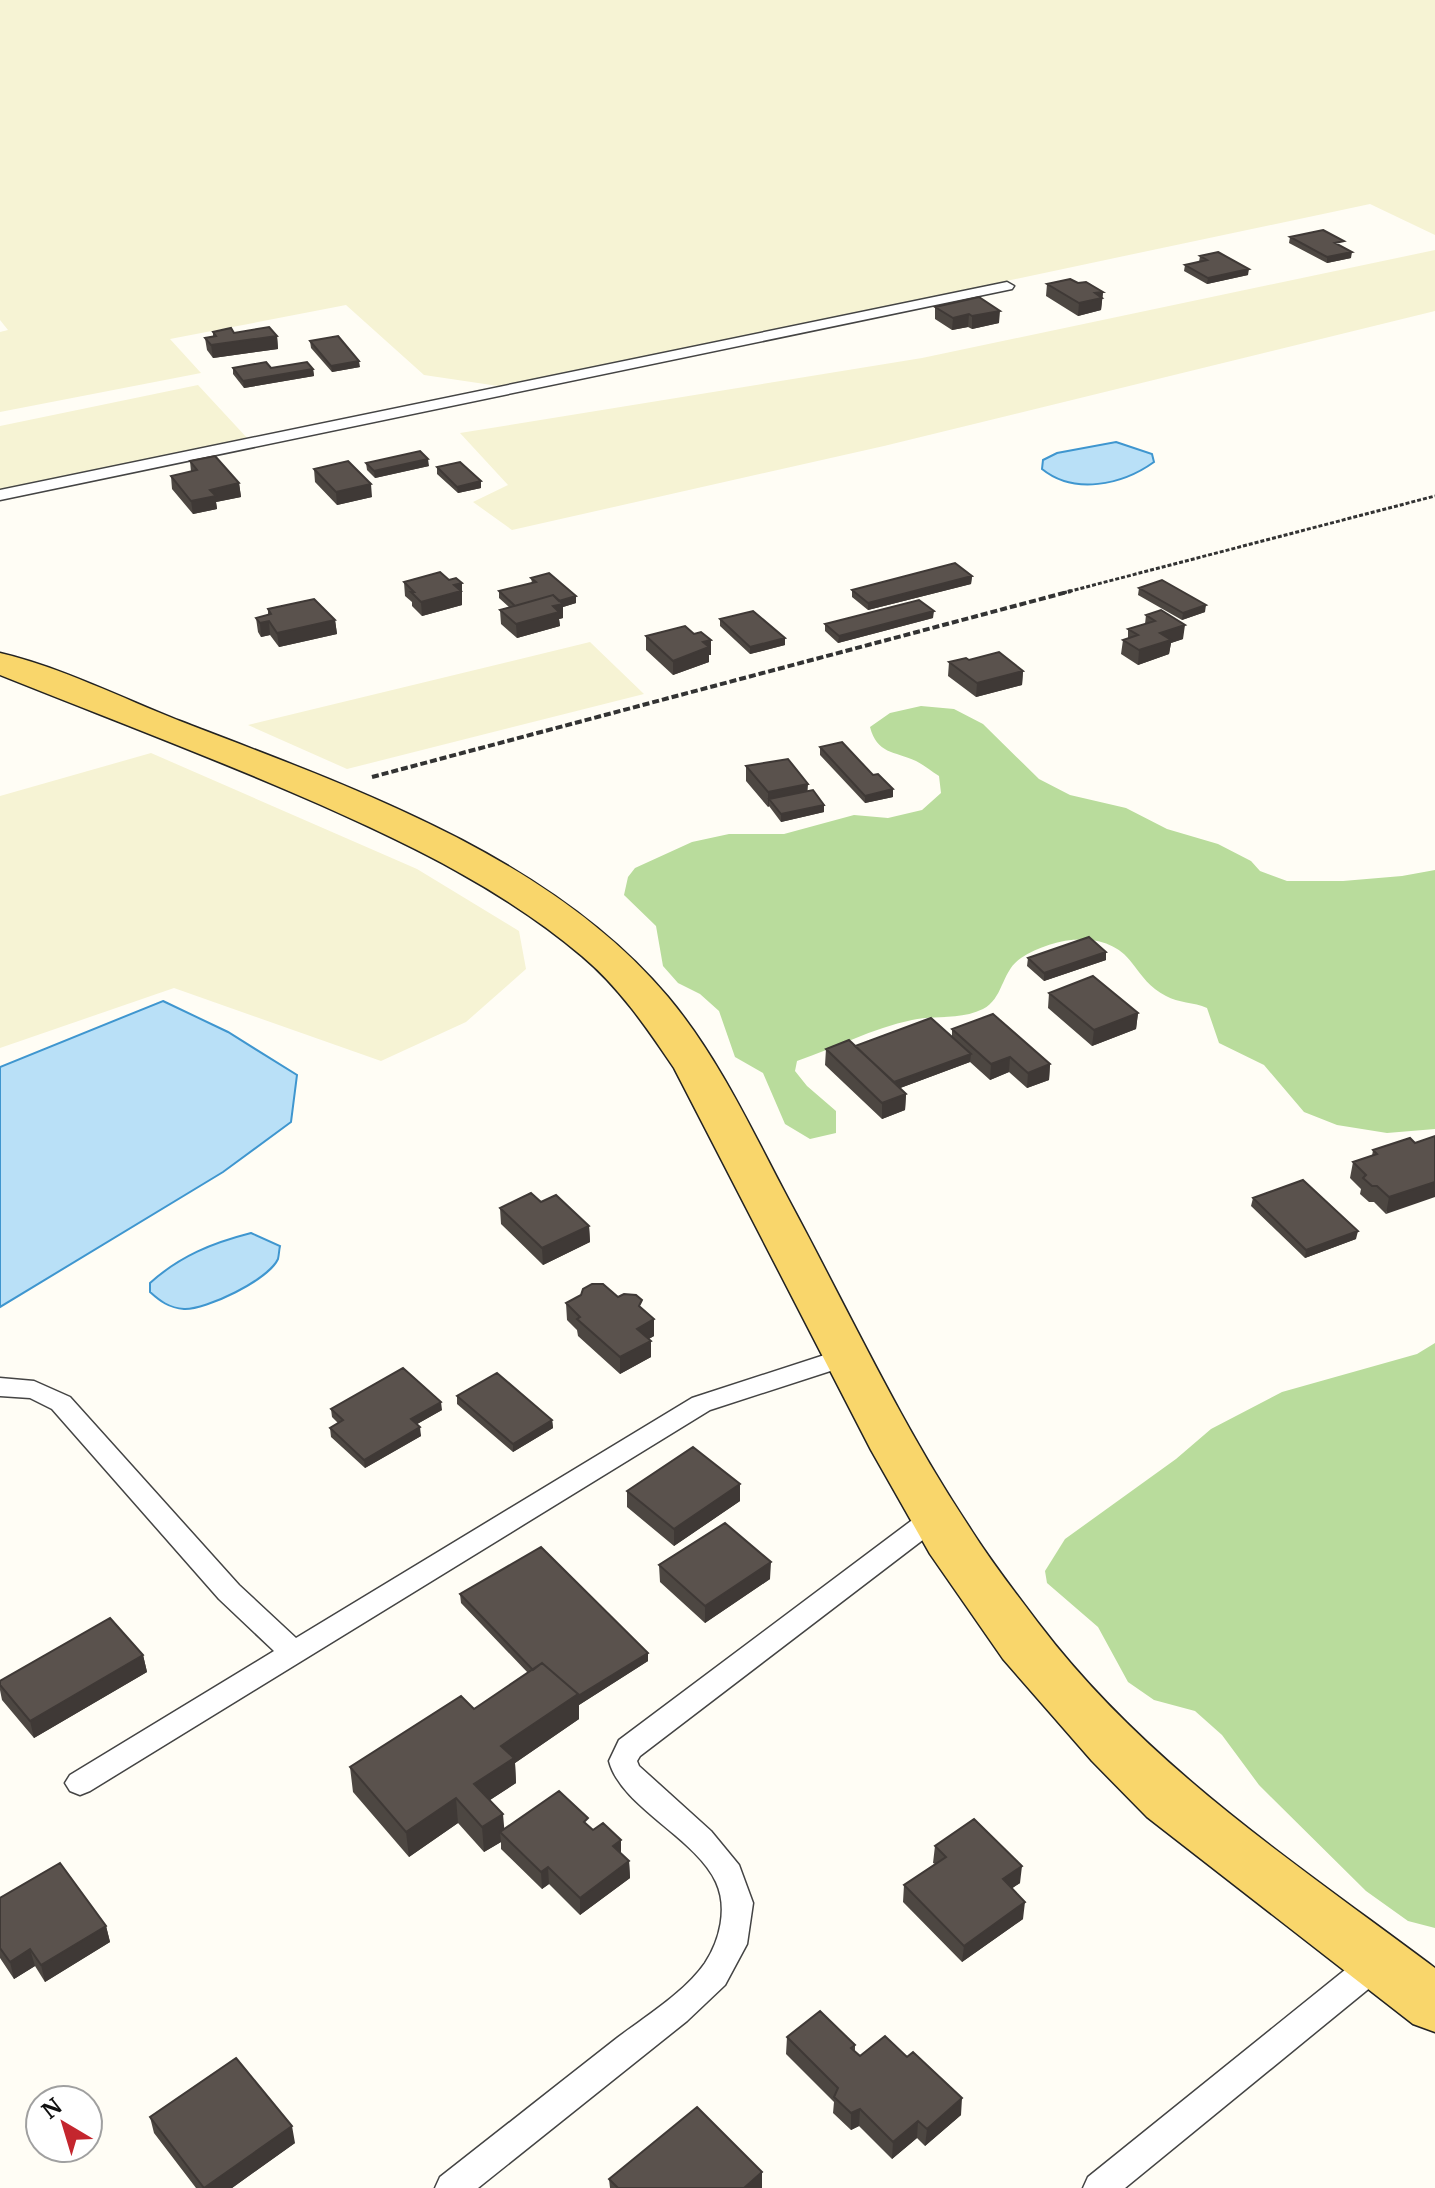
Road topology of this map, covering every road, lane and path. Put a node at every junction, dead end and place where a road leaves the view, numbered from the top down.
1 (1007, 286) dead end
2 (0, 495) edge
3 (1435, 496) edge
4 (0, 663) edge
5 (321, 790) junction
6 (846, 1357) junction
7 (0, 1387) edge
8 (936, 1516) junction
9 (293, 1652) junction
10 (80, 1783) dead end
11 (1378, 1962) junction
12 (1435, 2004) edge
13 (452, 2188) edge
14 (1100, 2188) edge

1 - 2 lane
3 - 5 path
4 - 5 main road
5 - 6 main road
6 - 8 main road
6 - 9 lane
7 - 9 lane
8 - 11 main road
8 - 13 lane
9 - 10 lane
11 - 12 main road
11 - 14 lane

